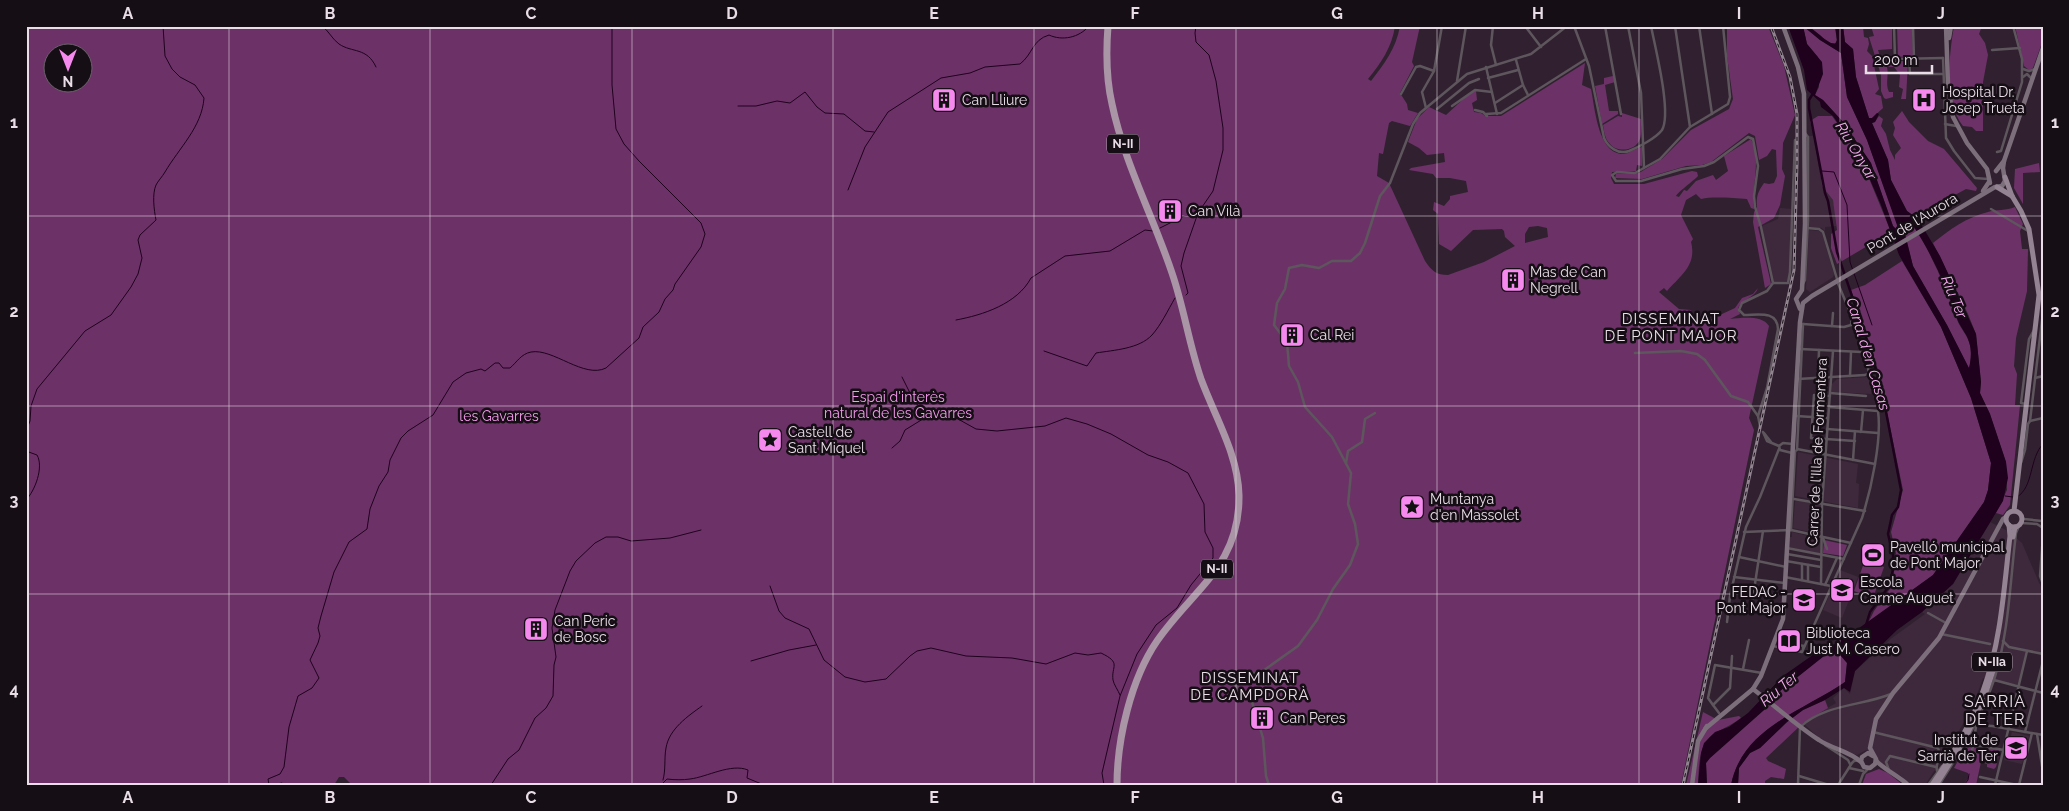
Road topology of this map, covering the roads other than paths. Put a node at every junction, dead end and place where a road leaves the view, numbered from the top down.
1 (1108, 26) edge
2 (1442, 26) edge
3 (1466, 26) edge
4 (1493, 26) edge
5 (1525, 26) edge
6 (1567, 26) edge
7 (1574, 26) edge
8 (1605, 26) edge
9 (1628, 26) edge
10 (1651, 26) edge
11 (1675, 26) edge
12 (1698, 26) edge
13 (1723, 26) edge
14 (1783, 26) edge
15 (1894, 26) edge
16 (1913, 26) edge
17 (1946, 26) edge
18 (1951, 26) edge
19 (2013, 26) edge
20 (1541, 47) junction
21 (2020, 48) junction
22 (2043, 48) edge
23 (1947, 49) junction
24 (1992, 50) dead end
25 (1914, 58) junction
26 (1945, 58) junction
27 (1586, 59) junction
28 (1909, 59) junction
29 (1516, 60) junction
30 (1496, 65) junction
31 (1486, 67) junction
32 (1519, 70) junction
33 (2023, 70) junction
34 (1434, 71) junction
35 (1943, 74) junction
36 (2031, 74) junction
37 (1488, 78) junction
38 (2022, 78) junction
39 (1479, 79) dead end
40 (1472, 81) junction
41 (1457, 82) junction
42 (1523, 85) junction
43 (1475, 90) junction
44 (1492, 92) junction
45 (1401, 94) dead end
46 (1528, 95) junction
47 (1495, 103) junction
48 (1452, 106) dead end
49 (1426, 108) junction
50 (1437, 109) dead end
51 (1475, 110) dead end
52 (1498, 114) junction
53 (1620, 114) dead end
54 (1712, 114) junction
55 (1952, 114) junction
56 (1945, 120) junction
57 (1945, 124) junction
58 (1956, 126) junction
59 (1690, 127) junction
60 (1795, 140) dead end
61 (1643, 143) junction
62 (1997, 152) dead end
63 (2004, 161) junction
64 (1984, 165) junction
65 (1644, 168) junction
66 (1995, 171) junction
67 (2005, 176) junction
68 (1989, 179) junction
69 (1996, 187) junction
70 (1979, 195) junction
71 (2012, 196) junction
72 (1992, 209) dead end
73 (1806, 228) junction
74 (2029, 232) junction
75 (1839, 279) junction
76 (1774, 283) junction
77 (2039, 295) junction
78 (1804, 298) junction
79 (2043, 301) edge
80 (1833, 313) dead end
81 (2043, 313) edge
82 (1801, 323) junction
83 (1832, 326) junction
84 (1800, 349) junction
85 (1819, 350) junction
86 (1833, 351) junction
87 (1635, 352) dead end
88 (1851, 352) junction
89 (1850, 376) junction
90 (2043, 376) edge
91 (1831, 377) junction
92 (1818, 378) junction
93 (2035, 378) junction
94 (1798, 379) junction
95 (1830, 395) junction
96 (1866, 396) dead end
97 (1829, 408) junction
98 (1863, 410) junction
99 (1374, 413) dead end
100 (1758, 416) junction
101 (1796, 416) junction
102 (1813, 417) junction
103 (1828, 418) junction
104 (2043, 418) edge
105 (2030, 421) junction
106 (1760, 426) dead end
107 (1827, 429) junction
108 (1855, 431) junction
109 (1861, 432) junction
110 (1878, 433) junction
111 (1827, 439) junction
112 (1855, 441) junction
113 (1772, 443) dead end
114 (1794, 444) junction
115 (1779, 448) junction
116 (1795, 451) junction
117 (1826, 455) junction
118 (1853, 460) junction
119 (1346, 463) junction
120 (1875, 464) junction
121 (2019, 469) junction
122 (1791, 498) junction
123 (1822, 504) junction
124 (1864, 511) junction
125 (2014, 511) junction
126 (2006, 516) junction
127 (2042, 520) edge
128 (2019, 523) junction
129 (2008, 525) junction
130 (2042, 527) edge
131 (1999, 528) junction
132 (1790, 530) junction
133 (1763, 531) junction
134 (1744, 532) junction
135 (2043, 535) edge
136 (1822, 537) junction
137 (1851, 543) junction
138 (1787, 548) junction
139 (1827, 549) dead end
140 (1806, 552) junction
141 (1787, 554) junction
142 (1822, 555) junction
143 (1739, 557) junction
144 (1806, 558) junction
145 (1837, 558) junction
146 (1844, 559) junction
147 (1821, 560) junction
148 (1758, 561) junction
149 (1786, 564) junction
150 (1805, 564) junction
151 (1821, 567) junction
152 (1734, 577) junction
153 (1756, 579) junction
154 (1785, 580) junction
155 (1802, 580) junction
156 (1808, 581) junction
157 (1823, 584) junction
158 (2043, 584) edge
159 (1831, 586) junction
160 (1751, 610) dead end
161 (1928, 613) dead end
162 (1727, 622) dead end
163 (1947, 624) junction
164 (1942, 634) junction
165 (1749, 640) dead end
166 (2000, 640) junction
167 (1990, 644) junction
168 (1773, 646) junction
169 (2009, 647) junction
170 (1784, 648) junction
171 (2002, 648) junction
172 (1803, 650) junction
173 (1995, 651) junction
174 (2027, 651) junction
175 (2043, 654) edge
176 (1732, 656) dead end
177 (2043, 661) edge
178 (1731, 667) junction
179 (1743, 669) junction
180 (1762, 673) junction
181 (1994, 680) junction
182 (2019, 686) junction
183 (1754, 690) junction
184 (2035, 690) junction
185 (2043, 693) edge
186 (1887, 698) junction
187 (1713, 705) junction
188 (1720, 714) junction
189 (1978, 720) junction
190 (1808, 721) junction
191 (1975, 725) junction
192 (1983, 725) junction
193 (1799, 726) junction
194 (2008, 729) junction
195 (1806, 731) junction
196 (1873, 732) junction
197 (2025, 732) junction
198 (2032, 733) junction
199 (2037, 734) junction
200 (2043, 734) edge
201 (1824, 744) junction
202 (1973, 745) junction
203 (1870, 748) junction
204 (2004, 750) junction
205 (1865, 754) junction
206 (1856, 757) junction
207 (1875, 757) junction
208 (1970, 762) dead end
209 (1862, 764) junction
210 (1946, 764) junction
211 (2042, 765) edge
212 (1881, 766) junction
213 (1849, 767) junction
214 (1936, 767) junction
215 (1870, 768) junction
216 (1890, 770) junction
217 (1937, 771) junction
218 (1863, 772) junction
219 (2043, 772) edge
220 (1799, 776) junction
221 (1980, 777) dead end
222 (1996, 780) junction
223 (1906, 783) edge
224 (1118, 784) edge
225 (1929, 784) edge
226 (1269, 785) edge
227 (1692, 785) edge
228 (1798, 785) edge
229 (1829, 785) edge
230 (1838, 785) edge
231 (1859, 785) edge
232 (1938, 785) edge
233 (1995, 785) edge
234 (2018, 785) edge

1 - 224 highway, N-II
2 - 34 street
3 - 41 street
4 - 30 street
5 - 20 street
6 - 20 street
7 - 27 street
8 - 53 street
9 - 61 street
10 - 61 street
11 - 59 street
12 - 54 street
13 - 54 street
14 - 73 street
15 - 28 street
16 - 25 street
17 - 23 street
18 - 23 street
19 - 21 street
20 - 29 street
21 - 24 street
21 - 33 street
22 - 36 street
23 - 26 street
25 - 26 street
25 - 28 street
26 - 35 street
26 - 55 street
27 - 46 street
27 - 61 street
28 - 35 street
29 - 30 street
29 - 32 street
30 - 31 street
31 - 37 street
31 - 41 street
32 - 37 street
32 - 42 street
33 - 36 street
33 - 38 street
34 - 45 street
34 - 49 street
35 - 56 street
36 - 38 street
36 - 63 street
37 - 44 street
38 - 62 street
39 - 40 street
40 - 43 street
40 - 50 street
41 - 49 street
42 - 46 street
42 - 47 street
43 - 44 street
43 - 48 street
44 - 47 street
46 - 52 street
47 - 52 street
49 - 119 street
51 - 52 street
54 - 59 street
55 - 56 street
55 - 58 street
56 - 57 street
57 - 58 street
57 - 68 street
58 - 64 street
59 - 65 street
60 - 76 street
61 - 65 street
63 - 66 street, Pont de l'Aurora
63 - 67 street
64 - 66 street
64 - 68 street
65 - 76 street
66 - 67 street
66 - 68 street, Pont de l'Aurora
67 - 69 street
67 - 71 main road
68 - 69 street
68 - 70 street, Pont de l'Aurora
69 - 70 street, Pont de l'Aurora
69 - 71 main road
70 - 75 street, Pont de l'Aurora
71 - 74 main road
72 - 74 street
73 - 75 street
73 - 78 street
74 - 77 main road
75 - 78 street, Pont de l'Aurora
75 - 83 street
76 - 100 street
77 - 79 street
77 - 121 main road
78 - 82 street
80 - 83 street
81 - 93 street
82 - 83 street
82 - 84 street
84 - 85 street
84 - 94 street
85 - 86 street
85 - 92 street
86 - 88 street
86 - 91 street, Carrer de l'Illa de Formentera
87 - 100 street
88 - 89 street
88 - 89 street
89 - 91 street
90 - 93 street
91 - 92 street
91 - 95 street, Carrer de l'Illa de Formentera
92 - 94 street
93 - 105 street
94 - 101 street
95 - 96 street
95 - 97 street, Carrer de l'Illa de Formentera
95 - 102 street
97 - 98 street
97 - 103 street, Carrer de l'Illa de Formentera
98 - 109 street
98 - 110 street
99 - 119 street
100 - 106 street
101 - 102 street
101 - 114 street
102 - 103 street
102 - 111 street
103 - 107 street, Carrer de l'Illa de Formentera
104 - 105 street
105 - 121 street
107 - 108 street
107 - 111 street, Carrer de l'Illa de Formentera
108 - 109 street
108 - 112 street
109 - 110 street
110 - 120 street
111 - 112 street
111 - 117 street, Carrer de l'Illa de Formentera
112 - 118 street
113 - 115 street
114 - 115 street
114 - 116 street
115 - 116 street
115 - 134 street
116 - 117 street
116 - 122 street
117 - 118 street
117 - 123 street, Carrer de l'Illa de Formentera
118 - 120 street
119 - 226 street
120 - 124 street
121 - 125 main road
122 - 123 street
122 - 132 street
123 - 124 street
123 - 136 street, Carrer de l'Illa de Formentera
124 - 137 street
125 - 126 main road
125 - 128 main road
126 - 129 main road, N-IIa
126 - 131 street
127 - 128 street
127 - 130 street
128 - 129 main road
128 - 130 street
128 - 166 street
128 - 232 main road, N-IIa
129 - 131 street
129 - 166 main road, N-IIa
131 - 163 street
132 - 133 street
132 - 136 street
132 - 138 street
133 - 134 street
133 - 148 street
134 - 143 street
135 - 158 street
136 - 137 street
136 - 139 street
136 - 142 street, Carrer de l'Illa de Formentera
137 - 146 street
138 - 140 street
138 - 141 street
140 - 142 street
140 - 144 street
141 - 144 street
141 - 149 street
142 - 145 street
142 - 147 street, Carrer de l'Illa de Formentera
143 - 148 street
143 - 152 street
144 - 147 street
144 - 150 street
145 - 146 street
145 - 157 street
146 - 159 street
147 - 151 street, Carrer de l'Illa de Formentera
148 - 149 street
148 - 153 street
149 - 150 street
149 - 154 street
150 - 151 street
150 - 155 street
150 - 156 street
151 - 157 street, Carrer de l'Illa de Formentera
152 - 153 street
152 - 162 street
153 - 154 street
153 - 160 street
154 - 155 street
154 - 168 street
155 - 156 street
156 - 157 street
157 - 159 street
159 - 172 street
161 - 163 street
163 - 164 street
164 - 167 street
164 - 186 street
165 - 179 street
166 - 167 street
166 - 169 street
166 - 171 street
166 - 173 main road, N-IIa
167 - 173 street
168 - 170 street
168 - 180 street
169 - 171 street
169 - 174 street
170 - 172 street
170 - 172 street
171 - 181 street
173 - 210 main road, N-IIa
174 - 175 street
174 - 182 street
176 - 178 street
177 - 184 street
178 - 179 street
178 - 187 street
178 - 187 street
179 - 180 street
180 - 183 street
180 - 183 street
181 - 182 street
181 - 189 street
182 - 184 street
182 - 194 street
183 - 188 street
183 - 193 street
184 - 185 street
184 - 197 street
186 - 190 street
186 - 196 street
187 - 188 street
188 - 227 street
189 - 191 street
189 - 192 street
190 - 193 street
190 - 195 street
191 - 192 street
191 - 202 street
191 - 232 street
192 - 194 street
193 - 195 street
193 - 220 street
194 - 197 street
194 - 204 street
195 - 201 street
196 - 203 street
196 - 214 street
197 - 198 street
198 - 199 street
198 - 234 street
199 - 200 street
199 - 211 street
201 - 206 street
201 - 213 street
202 - 204 street
202 - 208 street
203 - 205 street
203 - 207 street
204 - 222 street
205 - 206 street
205 - 207 street
205 - 209 street
206 - 209 street
207 - 212 street
207 - 215 street
209 - 213 street
209 - 215 street
209 - 218 street
210 - 217 street
210 - 225 main road, N-IIa
211 - 219 street
212 - 215 street
212 - 216 street
213 - 218 street
213 - 230 street
214 - 216 street
214 - 217 street
215 - 218 street
216 - 223 street
217 - 225 street
218 - 231 street
220 - 228 street
220 - 229 street
221 - 222 street
222 - 233 street
222 - 234 street

